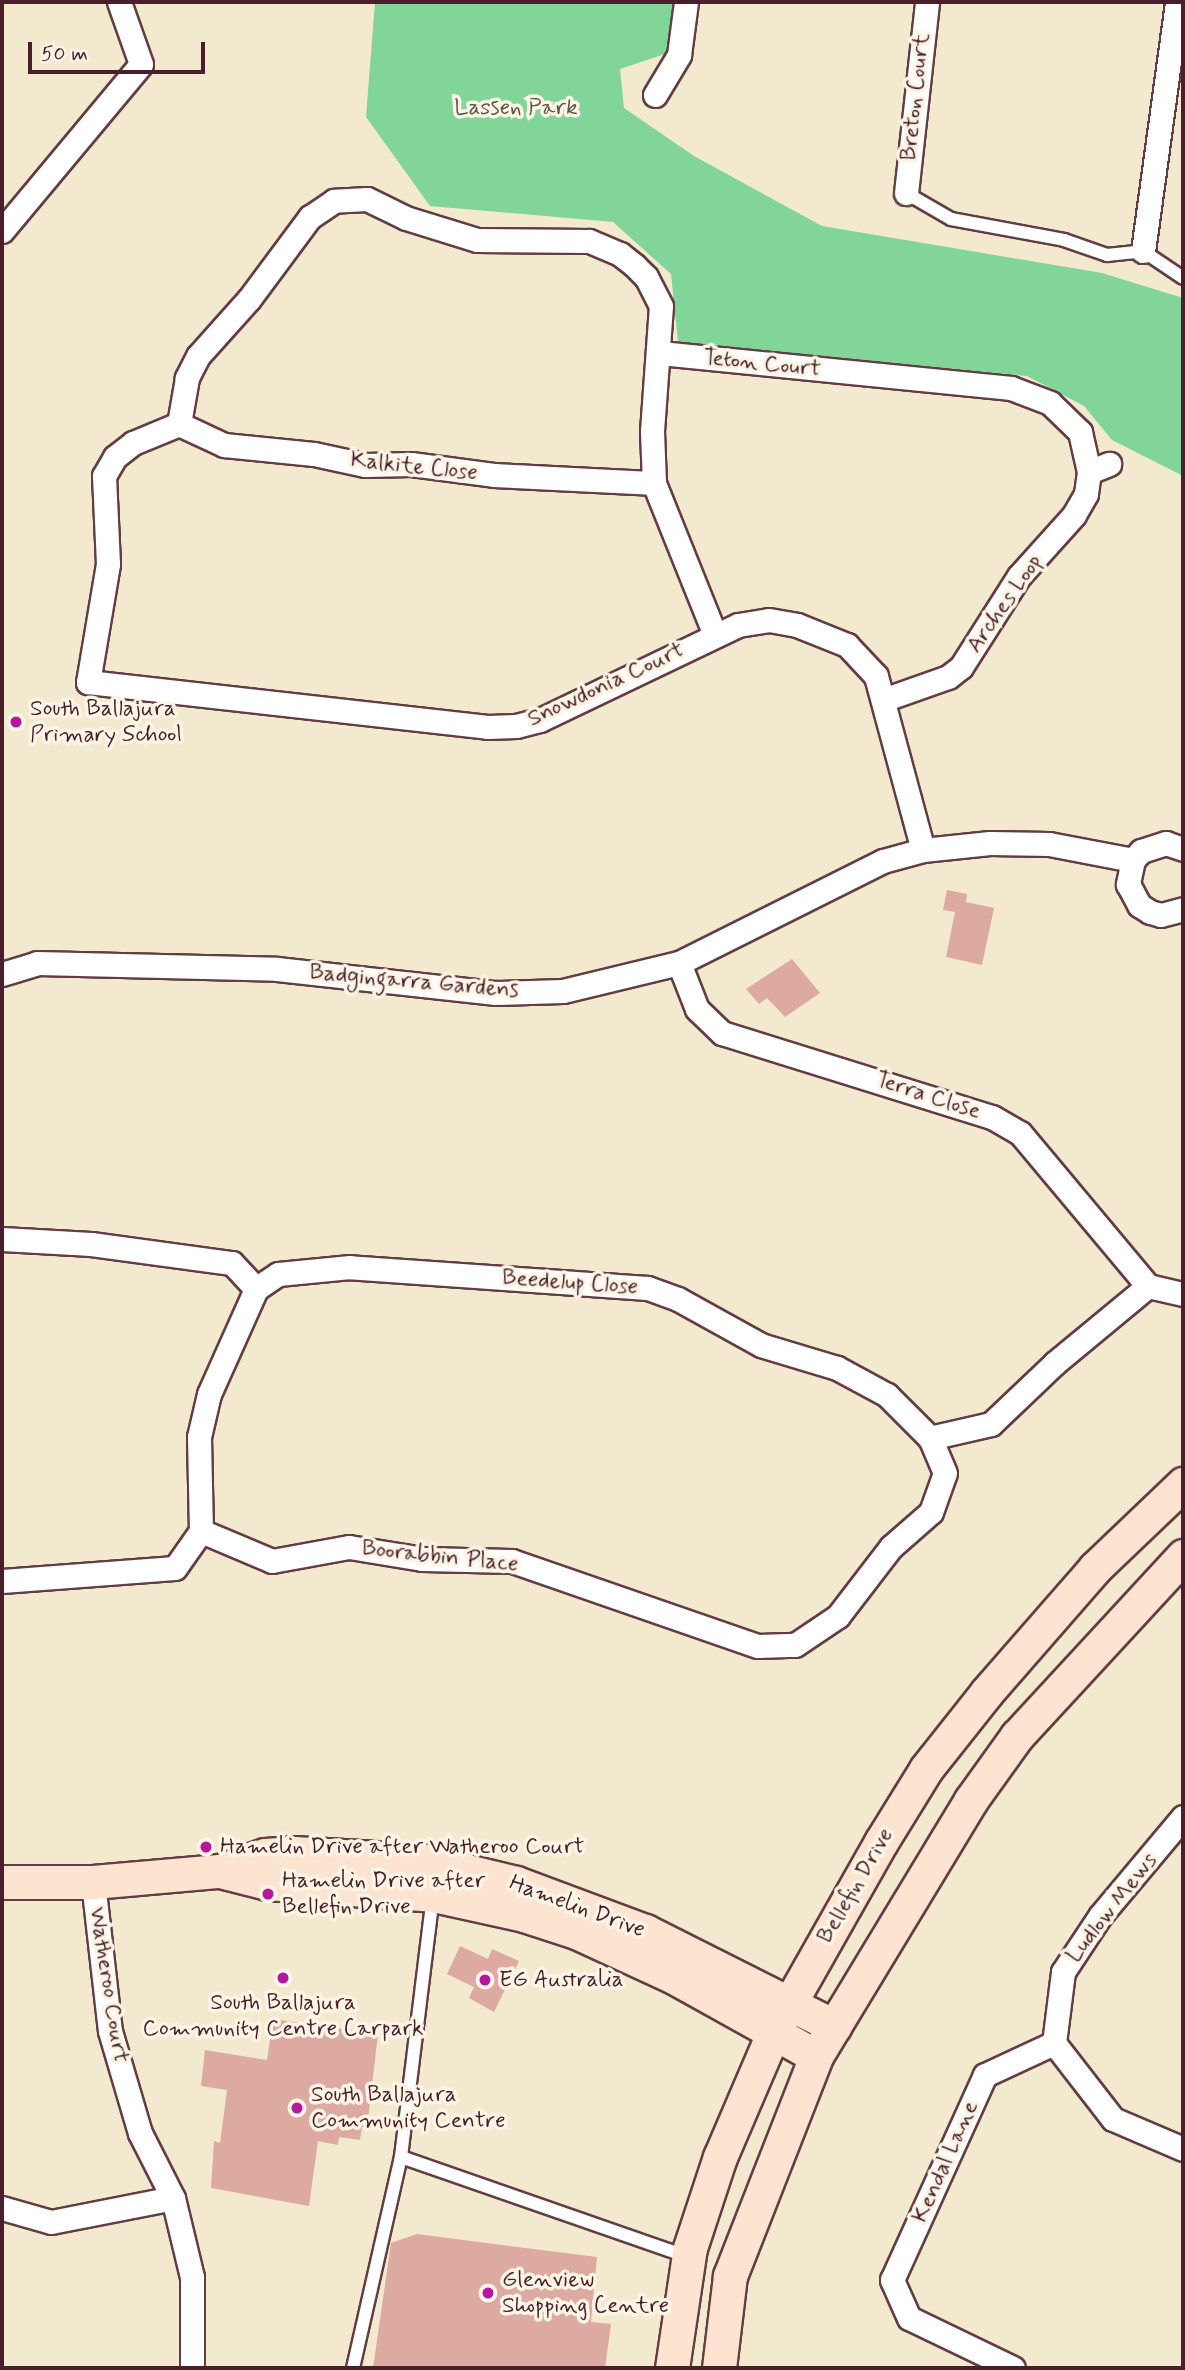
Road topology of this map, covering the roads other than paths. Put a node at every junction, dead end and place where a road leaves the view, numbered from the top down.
1 (119, 2) edge
2 (686, 2) edge
3 (927, 2) edge
4 (1177, 2) edge
5 (655, 95) dead end
6 (906, 193) joint
7 (2, 231) edge
8 (1143, 251) junction
9 (1183, 278) edge
10 (660, 353) junction
11 (863, 375) joint
12 (179, 424) junction
13 (654, 482) junction
14 (715, 635) junction
15 (886, 699) junction
16 (1182, 844) edge
17 (923, 850) junction
18 (1133, 860) junction
19 (1183, 908) edge
20 (679, 963) junction
21 (2, 974) edge
22 (2, 1239) edge
23 (1149, 1286) junction
24 (256, 1289) junction
25 (1183, 1294) edge
26 (930, 1438) junction
27 (1183, 1484) edge
28 (201, 1531) junction
29 (891, 1547) joint
30 (1183, 1556) edge
31 (2, 1581) edge
32 (1183, 1817) edge
33 (220, 1871) junction
34 (2, 1882) edge
35 (93, 1882) junction
36 (433, 1895) junction
37 (791, 2001) junction
38 (834, 2026) junction
39 (774, 2031) junction
40 (1054, 2043) junction
41 (816, 2056) junction
42 (1183, 2149) edge
43 (401, 2157) junction
44 (173, 2198) junction
45 (2, 2207) edge
46 (688, 2257) junction
47 (192, 2368) edge
48 (353, 2368) edge
49 (672, 2368) edge
50 (719, 2368) edge
51 (1013, 2368) edge

1 - 7 street
2 - 5 street
3 - 6 street, Breton Court
4 - 8 street
6 - 8 lane
8 - 9 lane
10 - 11 street, Teton Court
10 - 12 street
10 - 13 street
11 - 15 street, Arches Loop
12 - 13 street, Kalkite Close
12 - 14 street, Snowdonia Court
13 - 14 street
14 - 15 street, Snowdonia Court
15 - 17 street, Snowdonia Court
16 - 18 street
17 - 18 street, Badgingarra Gardens
17 - 20 street, Badgingarra Gardens
18 - 19 street
20 - 21 street, Badgingarra Gardens
20 - 23 street, Terra Close
22 - 24 street
23 - 25 street
23 - 26 street
24 - 26 street, Beedelup Close
24 - 28 street
26 - 29 street, Beedelup Close
27 - 37 main road, Bellefin Drive
28 - 29 street, Boorabbin Place
28 - 31 street
30 - 38 main road
32 - 40 street, Ludlow Mews
33 - 35 main road, Hamelin Drive
33 - 36 main road, Hamelin Drive
33 - 37 main road, Hamelin Drive
34 - 35 main road, Hamelin Drive
35 - 44 street, Watheroo Court
36 - 39 main road, Hamelin Drive
36 - 43 lane
37 - 38 main road, Hamelin Drive
37 - 39 main road, Bellefin Drive
38 - 41 main road
39 - 41 main road, Hamelin Drive
39 - 46 main road, Bellefin Drive
40 - 42 street
40 - 51 street, Kendal Lane
41 - 50 main road
43 - 46 lane
43 - 48 lane
44 - 45 street
44 - 47 street, Watheroo Court
46 - 49 main road, Bellefin Drive

